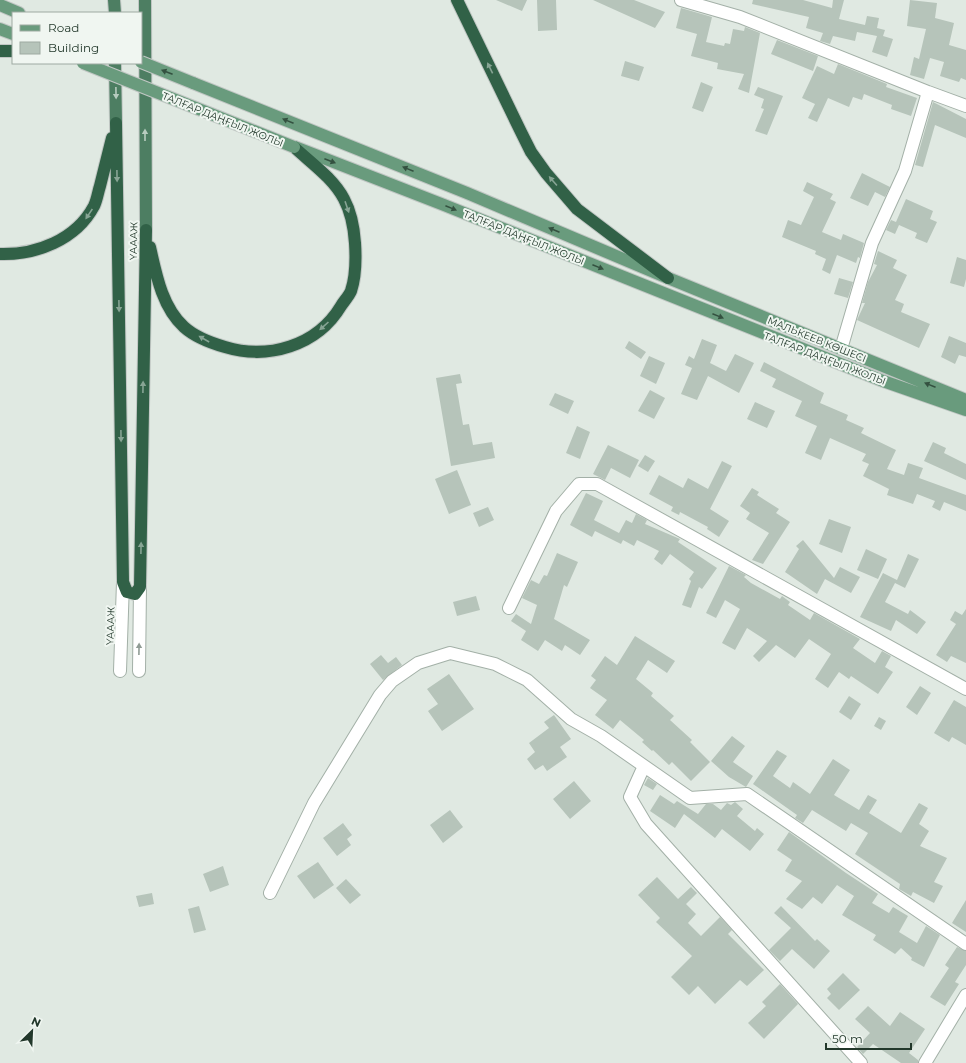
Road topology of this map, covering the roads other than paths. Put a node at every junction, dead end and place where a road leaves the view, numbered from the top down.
1 (114, 0) edge
2 (145, 0) edge
3 (457, 0) edge
4 (681, 0) edge
5 (0, 5) edge
6 (17, 12) edge
7 (115, 12) edge
8 (0, 28) edge
9 (12, 34) edge
10 (0, 50) edge
11 (12, 51) edge
12 (142, 62) edge
13 (86, 64) edge
14 (115, 64) edge
15 (928, 92) junction
16 (966, 106) edge
17 (116, 123) junction
18 (294, 147) junction
19 (146, 230) junction
20 (0, 254) edge
21 (668, 278) junction
22 (841, 348) junction
23 (966, 400) edge
24 (966, 410) edge
25 (123, 582) junction
26 (140, 587) junction
27 (509, 608) dead end
28 (120, 671) dead end
29 (139, 671) dead end
30 (966, 689) edge
31 (644, 766) junction
32 (270, 893) dead end
33 (966, 944) edge
34 (966, 995) edge
35 (861, 1063) edge
36 (925, 1063) edge

1 - 7 highway
19 -> 2 highway, ҮАААЖ
21 -> 3 highway
4 - 15 street
5 - 6 main road
8 - 9 main road
10 - 11 highway
21 -> 12 main road, ТАЛҒАР ДАҢҒЫЛ ЖОЛЫ, bridge
13 - 18 main road, ТАЛҒАР ДАҢҒЫЛ ЖОЛЫ, bridge
14 -> 17 highway, ҮАААЖ
15 - 16 street
15 - 22 street
17 -> 20 highway
17 -> 25 highway, ҮАААЖ
18 -> 19 highway
18 -> 24 main road, ТАЛҒАР ДАҢҒЫЛ ЖОЛЫ
26 -> 19 highway, ҮАААЖ
21 - 22 main road, МАЛЬКЕЕВ КӨШЕСІ
23 -> 22 main road, МАЛЬКЕЕВ КӨШЕСІ
25 - 26 highway
25 - 28 street, ҮАААЖ
29 -> 26 street
27 - 30 street
31 - 32 street
31 - 33 street
31 - 35 street
34 - 36 street

